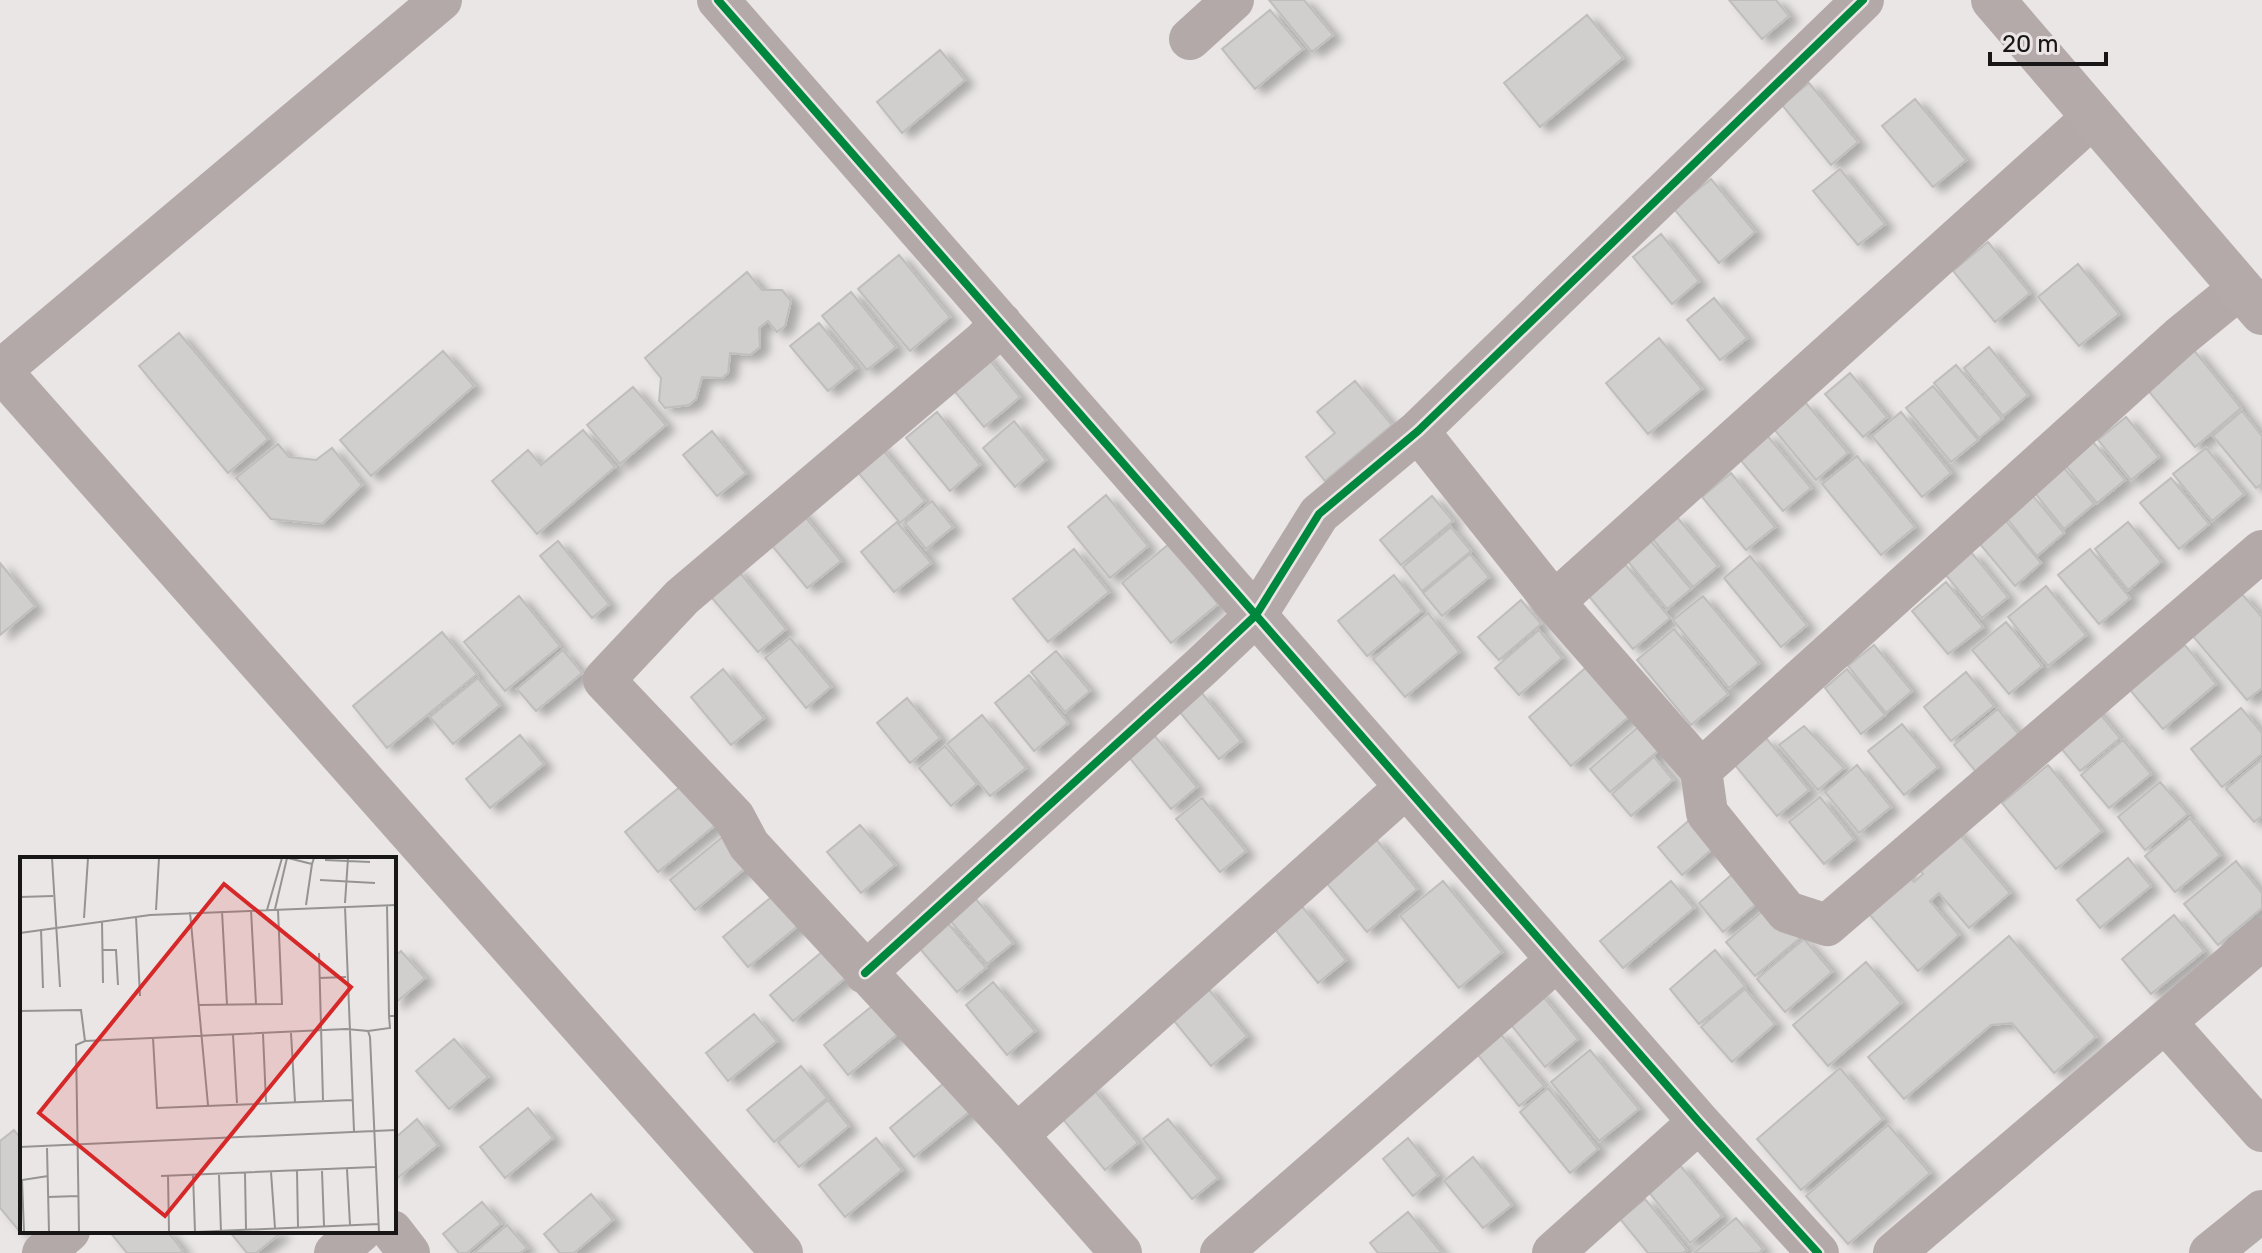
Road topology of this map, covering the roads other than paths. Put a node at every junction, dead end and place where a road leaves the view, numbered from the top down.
1 (441, 0) edge
2 (718, 0) edge
3 (1233, 0) edge
4 (1863, 0) edge
5 (1993, 0) edge
6 (2031, 0) edge
7 (1190, 39) dead end
8 (2093, 117) junction
9 (2255, 292) edge
10 (1001, 323) junction
11 (0, 370) edge
12 (0, 407) edge
13 (1418, 431) junction
14 (2262, 551) edge
15 (1554, 602) junction
16 (1256, 615) junction
17 (1701, 770) junction
18 (1406, 787) junction
19 (2262, 939) edge
20 (1557, 960) junction
21 (865, 973) junction
22 (2166, 1023) junction
23 (1699, 1122) junction
24 (2262, 1131) edge
25 (1017, 1135) junction
26 (2262, 1211) edge
27 (67, 1233) edge
28 (359, 1233) edge
29 (394, 1233) edge
30 (43, 1253) edge
31 (335, 1253) edge
32 (409, 1253) edge
33 (749, 1253) edge
34 (782, 1253) edge
35 (1121, 1253) edge
36 (1221, 1253) edge
37 (1553, 1253) edge
38 (1818, 1253) edge
39 (1894, 1253) edge
40 (2210, 1253) edge

1 - 11 street
2 - 10 street
3 - 7 street
4 - 13 street
5 - 8 main road
6 - 9 main road
8 - 9 main road
8 - 15 street
9 - 17 street
10 - 16 street
10 - 21 street
11 - 34 street
12 - 33 street
13 - 15 street
13 - 16 street
14 - 17 street
15 - 17 street
16 - 18 street
16 - 21 street
18 - 20 street
18 - 25 street
19 - 22 street
20 - 23 street
20 - 36 street
21 - 25 street
22 - 24 street
22 - 39 street
23 - 37 street
23 - 38 street
25 - 35 street
26 - 40 street
27 - 30 street
28 - 31 street
29 - 32 street

